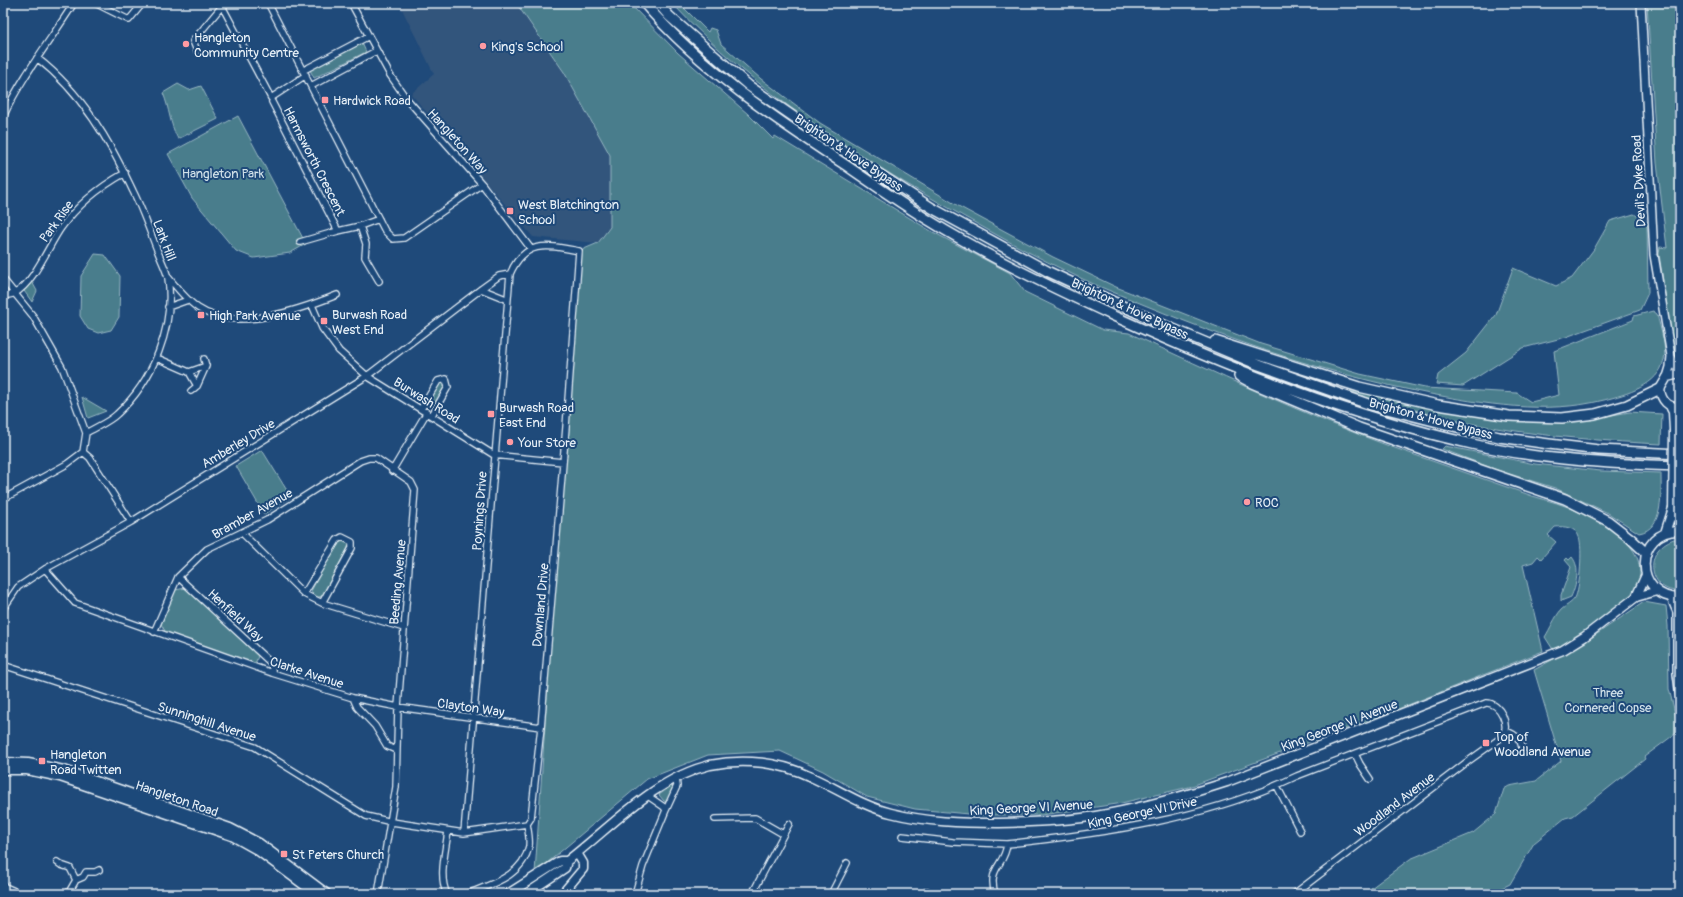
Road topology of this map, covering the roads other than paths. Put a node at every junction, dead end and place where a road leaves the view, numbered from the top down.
1 (74, 3) edge
2 (94, 3) edge
3 (143, 3) edge
4 (268, 3) edge
5 (351, 3) edge
6 (644, 3) edge
7 (658, 3) edge
8 (1641, 3) edge
9 (223, 4) edge
10 (369, 36) junction
11 (197, 51) dead end
12 (376, 51) junction
13 (37, 58) junction
14 (304, 70) junction
15 (306, 76) junction
16 (311, 86) junction
17 (272, 102) dead end
18 (3, 117) edge
19 (125, 173) junction
20 (482, 184) junction
21 (379, 219) junction
22 (360, 226) junction
23 (338, 231) junction
24 (300, 242) dead end
25 (531, 249) junction
26 (579, 250) joint
27 (510, 274) junction
28 (168, 277) junction
29 (3, 279) edge
30 (379, 281) dead end
31 (481, 289) junction
32 (16, 293) junction
33 (337, 295) dead end
34 (3, 296) edge
35 (506, 299) junction
36 (188, 300) junction
37 (312, 305) junction
38 (168, 307) junction
39 (1166, 326) junction
40 (1671, 356) junction
41 (157, 358) junction
42 (1206, 358) junction
43 (204, 359) dead end
44 (206, 366) junction
45 (189, 372) junction
46 (1680, 374) edge
47 (367, 376) junction
48 (1667, 377) junction
49 (197, 386) junction
50 (1660, 389) junction
51 (191, 390) dead end
52 (1670, 406) junction
53 (1680, 406) edge
54 (421, 409) junction
55 (1680, 410) edge
56 (430, 413) junction
57 (1674, 430) junction
58 (86, 433) junction
59 (83, 452) junction
60 (1680, 454) edge
61 (494, 455) junction
62 (563, 462) junction
63 (1680, 466) edge
64 (392, 471) junction
65 (3, 498) edge
66 (1673, 508) junction
67 (131, 522) junction
68 (1680, 525) edge
69 (1680, 531) edge
70 (1665, 533) junction
71 (242, 534) junction
72 (1646, 553) junction
73 (46, 569) junction
74 (1646, 575) junction
75 (178, 577) junction
76 (1657, 591) junction
77 (304, 594) junction
78 (1636, 597) junction
79 (1671, 598) junction
80 (1680, 598) edge
81 (322, 603) junction
82 (3, 609) edge
83 (1679, 623) edge
84 (404, 628) junction
85 (154, 632) junction
86 (3, 665) edge
87 (272, 673) junction
88 (1680, 696) edge
89 (353, 698) junction
90 (398, 707) junction
91 (474, 718) junction
92 (541, 727) junction
93 (1506, 731) junction
94 (396, 750) junction
95 (1522, 750) dead end
96 (1356, 754) junction
97 (3, 762) edge
98 (3, 770) edge
99 (676, 778) junction
100 (1370, 778) dead end
101 (86, 782) junction
102 (1278, 786) junction
103 (648, 796) junction
104 (666, 810) junction
105 (715, 819) dead end
106 (392, 822) junction
107 (527, 824) junction
108 (789, 824) dead end
109 (448, 831) junction
110 (1300, 831) dead end
111 (464, 833) junction
112 (783, 834) junction
113 (902, 836) dead end
114 (1007, 844) junction
115 (577, 853) junction
116 (567, 861) junction
117 (57, 862) dead end
118 (847, 863) dead end
119 (282, 864) junction
120 (99, 870) dead end
121 (76, 880) junction
122 (3, 886) edge
123 (21, 894) edge
124 (68, 894) edge
125 (316, 894) edge
126 (327, 894) edge
127 (378, 894) edge
128 (447, 894) edge
129 (467, 894) edge
130 (508, 894) edge
131 (526, 894) edge
132 (562, 894) edge
133 (635, 894) edge
134 (752, 894) edge
135 (830, 894) edge
136 (995, 894) edge
137 (1294, 894) edge

1 - 13 street
2 - 3 street
4 - 14 street
5 - 10 street, Hangleton Way
6 - 42 highway, Brighton & Hove Bypass
7 - 39 highway, Brighton & Hove Bypass
8 - 40 street, Devil's Dyke Road
9 - 11 street, Harmsworth Crescent
9 - 15 street, Harmsworth Crescent
10 - 12 street, Hangleton Way
10 - 14 street
12 - 16 street
12 - 20 street, Hangleton Way
13 - 18 street
13 - 19 street, Lark Hill
14 - 15 street
15 - 16 street
16 - 21 street
17 - 23 street, Harmsworth Crescent
19 - 28 street, Lark Hill
19 - 32 street, Park Rise
20 - 21 street
20 - 25 street, Hangleton Way
21 - 22 street, Harmsworth Crescent
22 - 23 street, Harmsworth Crescent
22 - 30 street
23 - 24 street, Harmsworth Crescent
25 - 26 street, Poynings Drive
25 - 27 street, Poynings Drive
26 - 62 street, Downland Drive
27 - 31 street, Amberley Drive
27 - 35 street, Poynings Drive
28 - 36 street
28 - 38 street, Lark Hill
29 - 32 street
31 - 35 street
31 - 47 street, Amberley Drive
32 - 34 street
32 - 58 street
33 - 37 street
35 - 61 street, Poynings Drive
36 - 37 street
36 - 38 street
37 - 47 street, Burwash Road
38 - 41 street, Lark Hill
39 - 50 highway
39 - 60 highway, Brighton & Hove Bypass
40 - 46 street, Devil's Dyke Road
40 - 48 street, Devil's Dyke Road
41 - 45 street
41 - 58 street, Lark Hill
42 - 63 highway, Brighton & Hove Bypass
42 - 72 highway
43 - 44 street
44 - 45 street
44 - 49 street
45 - 49 street
46 - 48 main road
47 - 54 street, Burwash Road
47 - 67 street, Amberley Drive
48 - 50 main road
49 - 51 street
50 - 52 main road
52 - 53 main road
52 - 57 main road
54 - 56 street, Burwash Road
54 - 56 street
55 - 57 main road
56 - 61 street, Burwash Road
56 - 64 street
57 - 66 main road, bridge
58 - 59 street
59 - 65 street
59 - 67 street
61 - 62 street, Burwash Road
61 - 91 street, Poynings Drive
62 - 92 street, Downland Drive
64 - 71 street, Bramber Avenue
64 - 84 street, Beeding Avenue
66 - 68 main road
66 - 70 main road
67 - 73 street, Amberley Drive
69 - 70 main road
70 - 72 main road
71 - 75 street, Bramber Avenue
71 - 77 street
72 - 74 main road
73 - 82 street, Amberley Drive
73 - 85 street, Clarke Avenue
74 - 76 main road
74 - 78 main road, King George VI Avenue
75 - 85 street, Bramber Avenue
75 - 87 street, Henfield Way
76 - 78 main road, King George VI Avenue
76 - 79 main road
77 - 81 street
77 - 81 street
78 - 99 main road, King George VI Avenue
79 - 80 main road
79 - 83 street
81 - 84 street
83 - 88 street
84 - 90 street, Beeding Avenue
85 - 87 street, Clarke Avenue
86 - 106 street, Sunninghill Avenue
87 - 89 street, Clarke Avenue
89 - 90 street, Clarke Avenue
89 - 94 street
90 - 91 street, Clayton Way
90 - 94 street
91 - 92 street, Clayton Way
91 - 111 street, Poynings Drive
92 - 107 street, Downland Drive
93 - 95 street
93 - 96 street, King George VI Drive
93 - 137 street, Woodland Avenue
94 - 106 street
96 - 100 street
96 - 102 street, King George VI Drive
97 - 101 main road, Hangleton Road
98 - 101 main road, Hangleton Road
99 - 103 main road, King George VI Avenue
99 - 104 street
101 - 119 main road, Hangleton Road
102 - 110 street
102 - 114 street, King George VI Drive
103 - 104 street
103 - 115 main road, King George VI Avenue
104 - 133 street
105 - 112 street
106 - 109 street
106 - 127 street
107 - 111 street
107 - 129 street
108 - 112 street
109 - 111 street
109 - 128 street
112 - 134 street
113 - 114 street, King George VI Drive
114 - 136 street
115 - 116 main road, King George VI Avenue
115 - 132 main road
116 - 130 main road, King George VI Avenue
116 - 131 main road, King George VI Avenue
117 - 121 street
118 - 135 street
119 - 125 main road, Hangleton Road
119 - 126 main road, Hangleton Road
120 - 121 street
121 - 124 street
122 - 123 street

